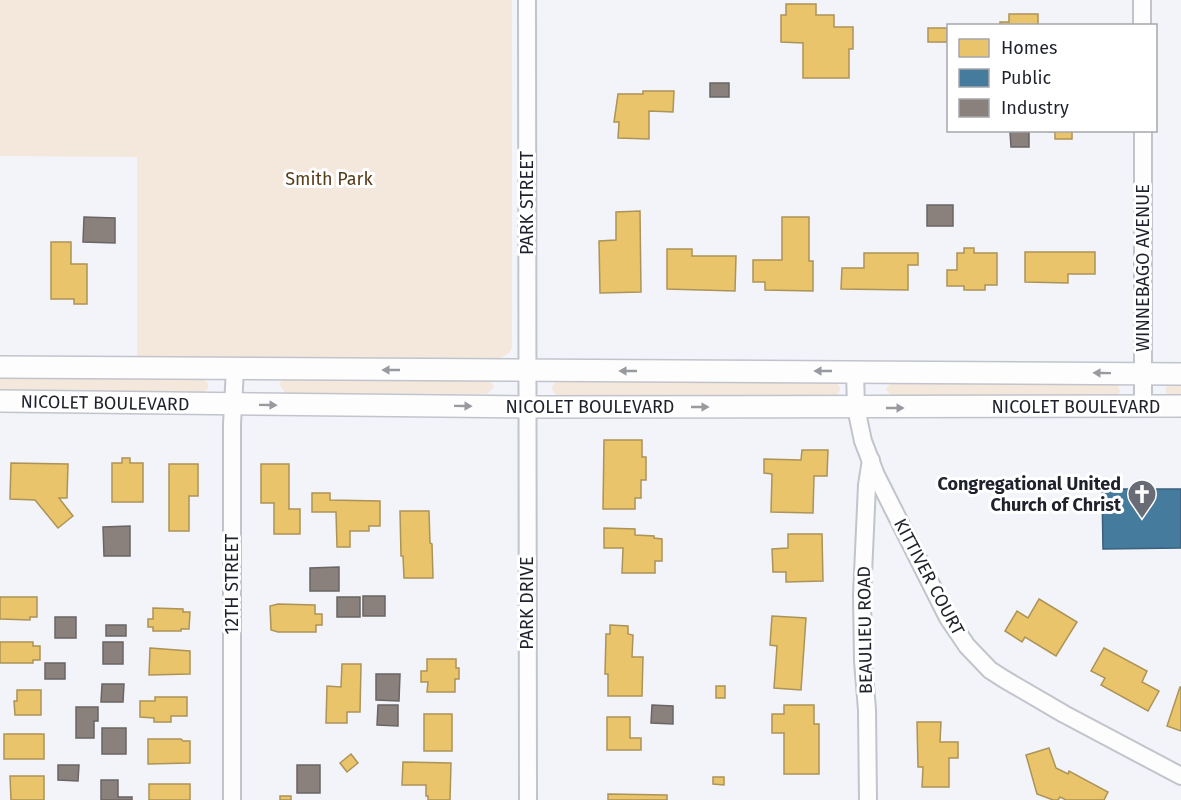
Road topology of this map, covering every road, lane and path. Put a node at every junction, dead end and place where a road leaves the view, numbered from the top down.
1 (527, 0) edge
2 (1142, 0) edge
3 (1143, 24) edge
4 (1143, 132) edge
5 (0, 367) edge
6 (235, 369) junction
7 (528, 371) junction
8 (855, 371) junction
9 (1143, 374) junction
10 (1181, 374) edge
11 (0, 401) edge
12 (234, 404) junction
13 (1143, 406) junction
14 (1181, 406) edge
15 (527, 407) junction
16 (856, 408) junction
17 (871, 460) junction
18 (1181, 776) edge
19 (232, 800) edge
20 (528, 800) edge
21 (868, 800) edge

1 - 7 street, PARK STREET
2 - 3 street
4 - 9 street, WINNEBAGO AVENUE
5 - 6 street, NICOLET BOULEVARD
7 -> 6 street, NICOLET BOULEVARD
6 - 12 street, 12TH STREET
8 -> 7 street, NICOLET BOULEVARD
7 - 15 street, PARK STREET
9 -> 8 street, NICOLET BOULEVARD
8 - 16 street, KITTIVER COURT
9 - 10 street, NICOLET BOULEVARD
9 - 13 street, WINNEBAGO AVENUE
11 - 12 street, NICOLET BOULEVARD
12 -> 15 street, NICOLET BOULEVARD
12 - 19 street, 12TH STREET
13 - 14 street, NICOLET BOULEVARD
16 -> 13 street, NICOLET BOULEVARD
15 -> 16 street, NICOLET BOULEVARD
15 - 20 street, PARK DRIVE
16 - 17 street, KITTIVER COURT
17 - 18 street, KITTIVER COURT
17 - 21 street, BEAULIEU ROAD

